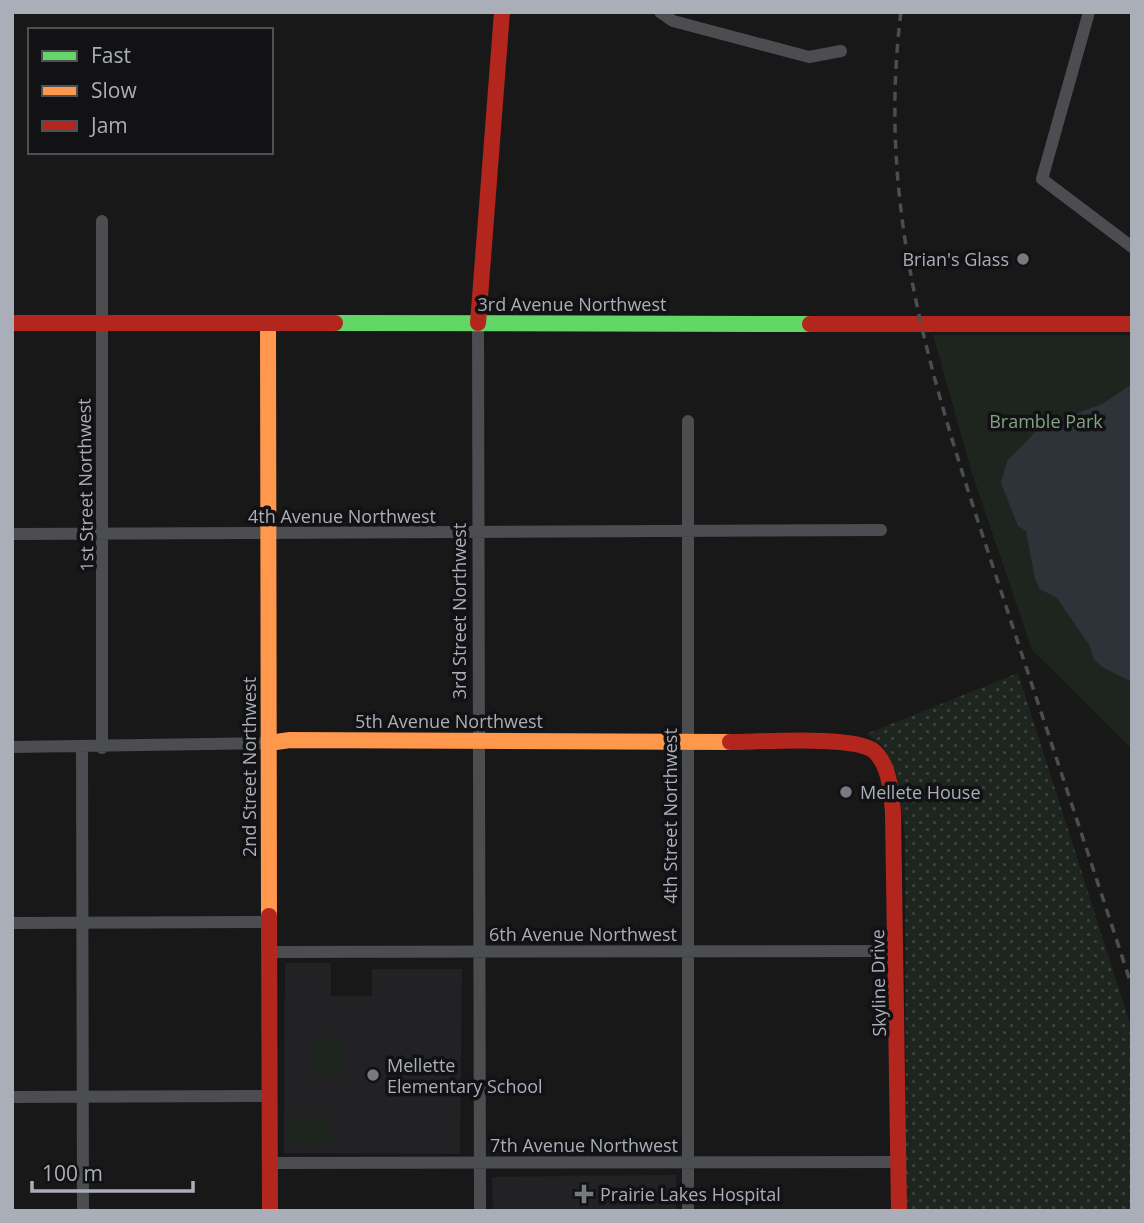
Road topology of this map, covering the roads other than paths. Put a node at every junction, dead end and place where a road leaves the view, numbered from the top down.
1 (502, 12) edge
2 (660, 12) edge
3 (1089, 12) edge
4 (841, 51) dead end
5 (102, 221) dead end
6 (1132, 247) edge
7 (12, 323) edge
8 (102, 323) junction
9 (268, 323) junction
10 (478, 323) junction
11 (1132, 324) edge
12 (688, 421) dead end
13 (881, 530) dead end
14 (104, 533) junction
15 (268, 533) junction
16 (687, 533) junction
17 (12, 534) edge
18 (478, 534) junction
19 (478, 740) junction
20 (687, 742) junction
21 (269, 743) junction
22 (12, 747) edge
23 (82, 748) junction
24 (102, 748) junction
25 (880, 756) joint
26 (269, 922) junction
27 (12, 923) edge
28 (83, 923) junction
29 (897, 951) junction
30 (269, 952) junction
31 (477, 952) junction
32 (688, 952) junction
33 (269, 1096) junction
34 (12, 1097) edge
35 (82, 1097) junction
36 (688, 1162) junction
37 (898, 1162) junction
38 (270, 1163) junction
39 (479, 1163) junction
40 (83, 1211) edge
41 (270, 1211) edge
42 (480, 1211) edge
43 (688, 1211) edge
44 (899, 1211) edge

1 - 10 street, 3rd Street Northwest
2 - 4 street
3 - 6 street
5 - 8 street, 1st Street Northwest
7 - 8 street, 3rd Avenue Northwest
8 - 9 street, 3rd Avenue Northwest
8 - 14 street, 1st Street Northwest
9 - 10 street, 3rd Avenue Northwest
9 - 15 street, 2nd Street Northwest
10 - 11 street, 3rd Avenue Northwest
10 - 18 street, 3rd Street Northwest
12 - 16 street, 4th Street Northwest
13 - 16 street, 4th Avenue Northwest
14 - 15 street, 4th Avenue Northwest
14 - 17 street, 4th Avenue Northwest
14 - 24 street, 1st Street Northwest
15 - 18 street, 4th Avenue Northwest
15 - 21 street, 2nd Street Northwest
16 - 18 street, 4th Avenue Northwest
16 - 20 street, 4th Street Northwest
18 - 19 street, 3rd Street Northwest
19 - 20 street, 5th Avenue Northwest
19 - 21 street, 5th Avenue Northwest
19 - 31 street, 3rd Street Northwest
20 - 25 street, 5th Avenue Northwest
20 - 32 street, 4th Street Northwest
21 - 24 street, 5th Avenue Northwest
21 - 26 street, 2nd Street Northwest
22 - 23 street, 5th Avenue Northwest
23 - 24 street, 5th Avenue Northwest
23 - 28 street
25 - 29 street, Skyline Drive
26 - 28 street
26 - 30 street, 2nd Street Northwest
27 - 28 street
28 - 35 street
29 - 32 street, 6th Avenue Northwest
29 - 37 street, Skyline Drive
30 - 31 street, 6th Avenue Northwest
30 - 33 street, 2nd Street Northwest
31 - 32 street, 6th Avenue Northwest
31 - 39 street, 3rd Street Northwest
32 - 36 street, 4th Street Northwest
33 - 35 street
33 - 38 street, 2nd Street Northwest
34 - 35 street
35 - 40 street
36 - 37 street, 7th Avenue Northwest
36 - 39 street, 7th Avenue Northwest
36 - 43 street, 4th Street Northwest
37 - 44 street, Skyline Drive
38 - 39 street, 7th Avenue Northwest
38 - 41 street, 2nd Street Northwest
39 - 42 street, 3rd Street Northwest

